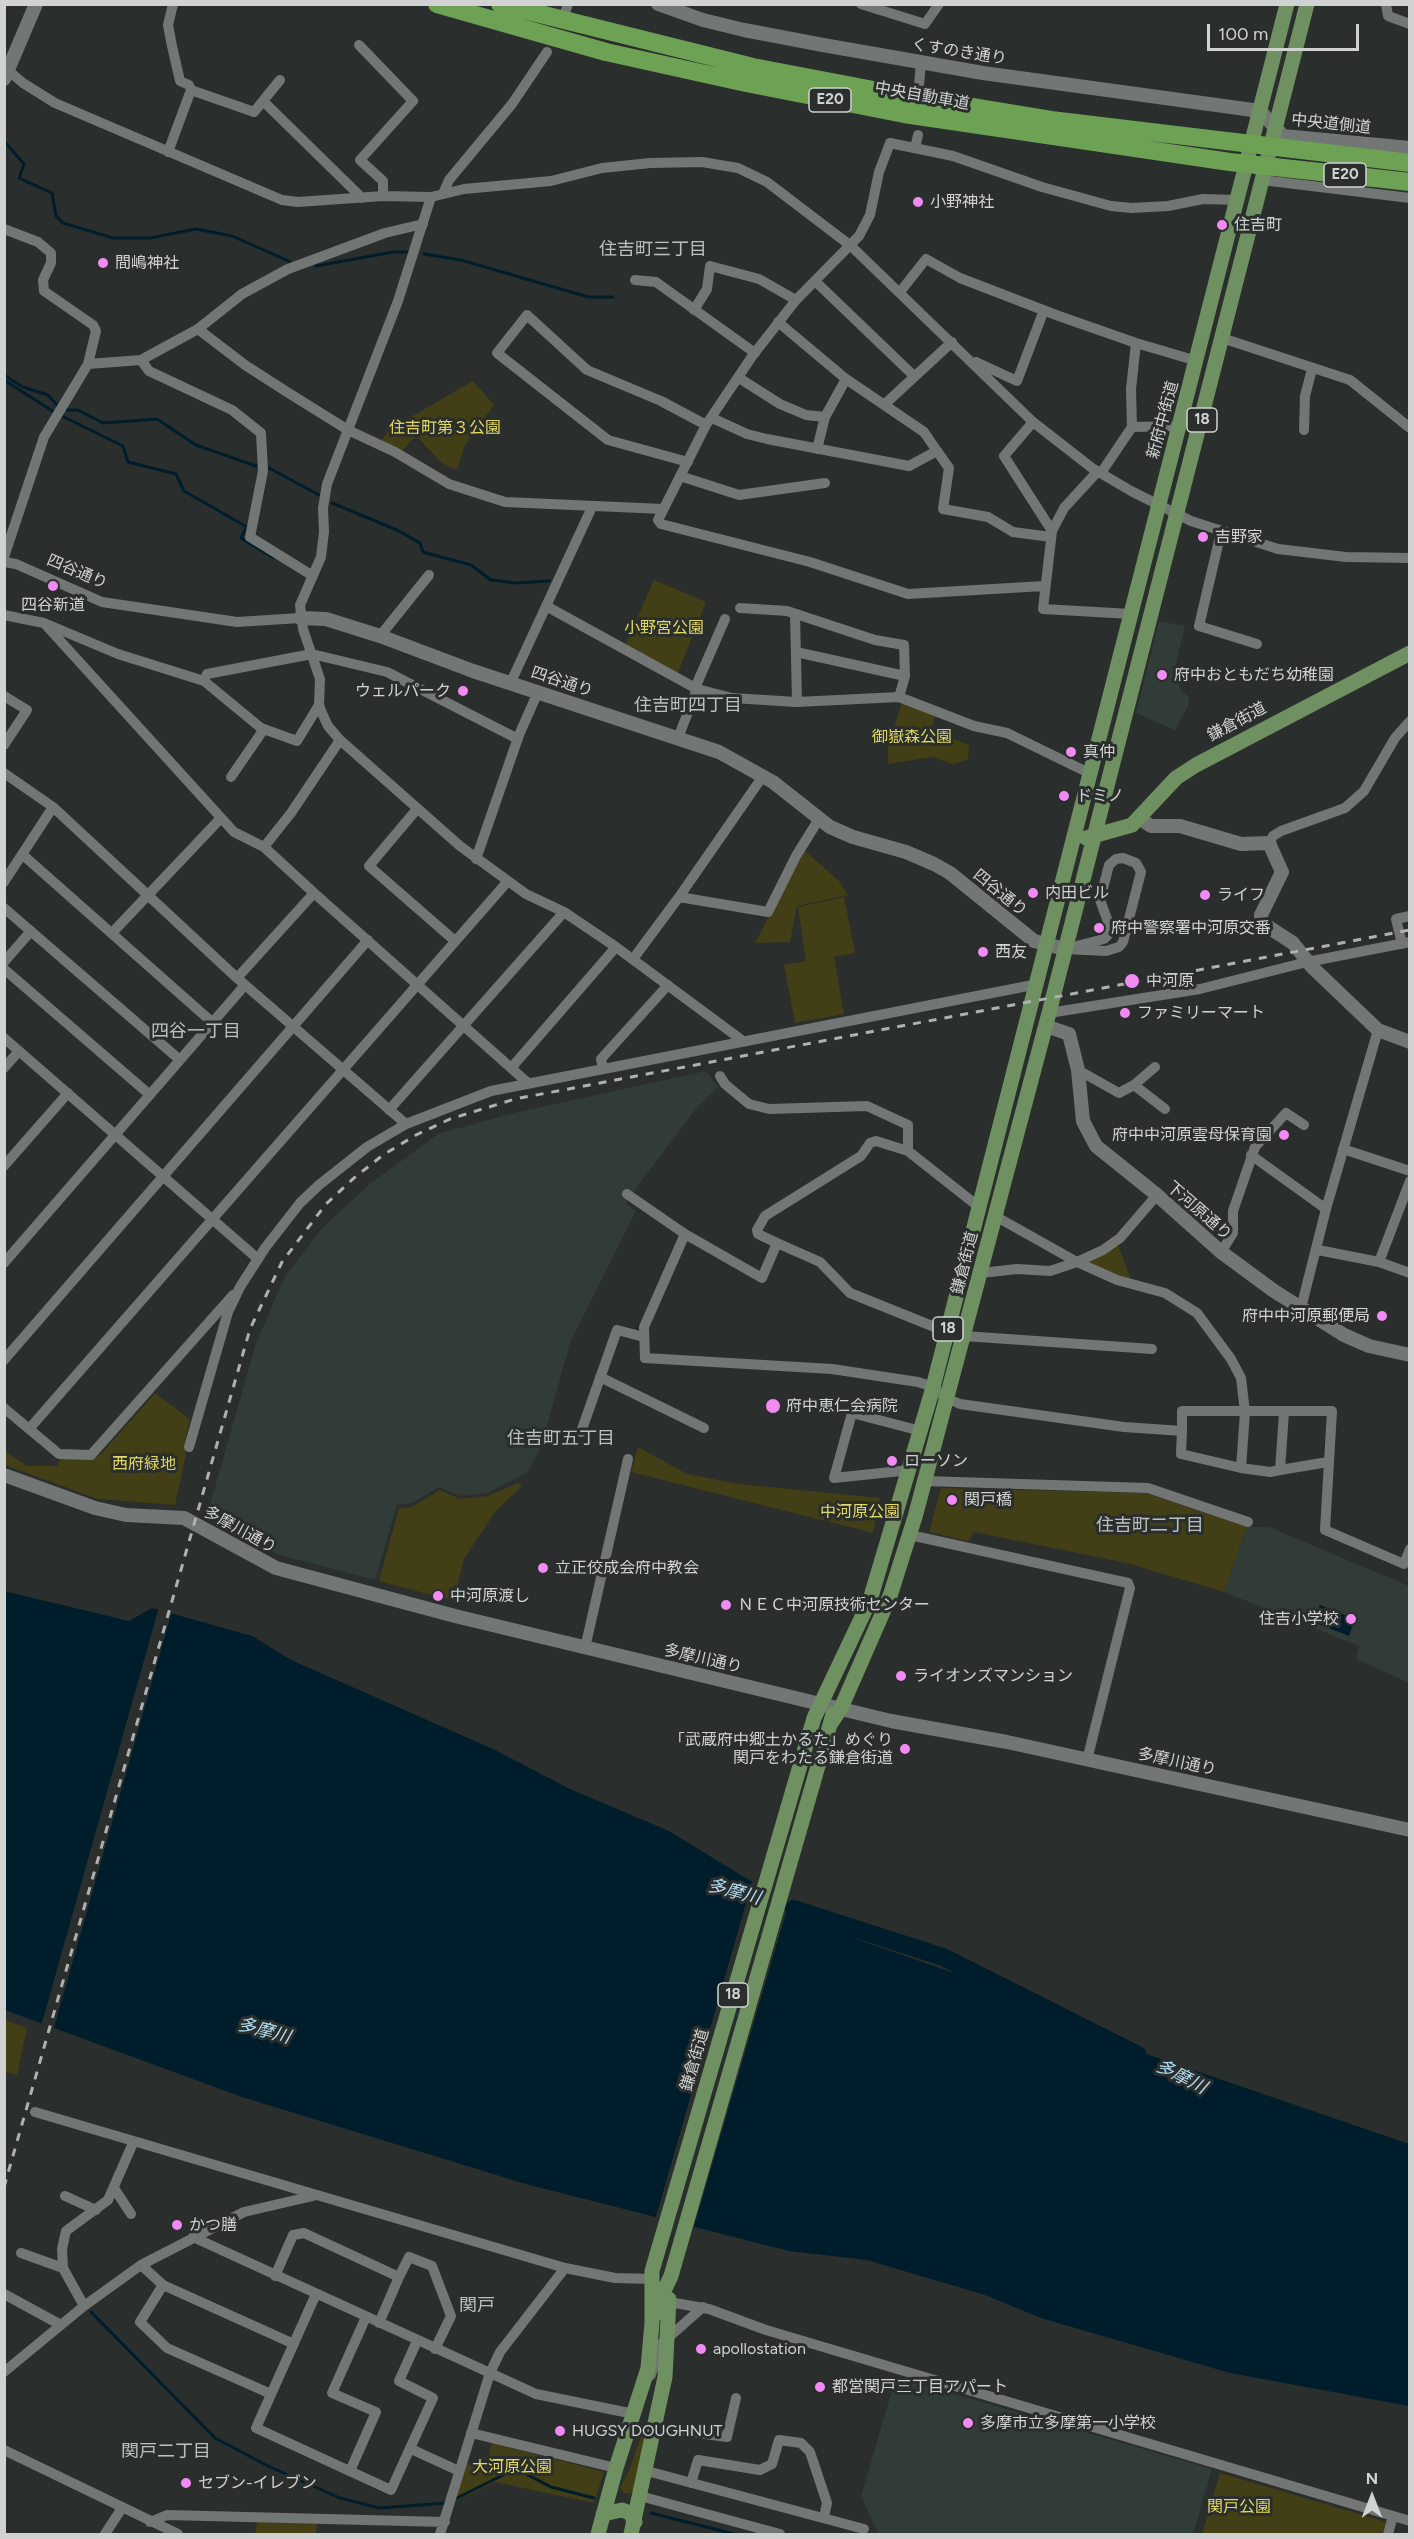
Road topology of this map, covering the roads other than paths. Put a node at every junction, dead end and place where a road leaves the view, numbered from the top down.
1 (36, 4) edge
2 (173, 4) edge
3 (437, 4) edge
4 (500, 4) edge
5 (861, 4) edge
6 (939, 4) edge
7 (1287, 4) edge
8 (1306, 4) edge
9 (1386, 4) edge
10 (661, 5) edge
11 (1410, 24) edge
12 (359, 45) dead end
13 (547, 52) dead end
14 (921, 62) junction
15 (6, 72) edge
16 (280, 80) dead end
17 (919, 85) dead end
18 (191, 90) junction
19 (263, 101) junction
20 (1260, 111) junction
21 (1275, 128) junction
22 (918, 135) dead end
23 (915, 148) junction
24 (1410, 148) edge
25 (168, 152) junction
26 (1410, 163) edge
27 (1262, 180) junction
28 (1410, 182) edge
29 (443, 194) junction
30 (383, 196) junction
31 (431, 197) junction
32 (362, 198) junction
33 (1410, 198) edge
34 (1238, 200) junction
35 (423, 224) junction
36 (4, 230) edge
37 (851, 246) junction
38 (635, 280) dead end
39 (815, 280) junction
40 (900, 291) junction
41 (796, 300) junction
42 (694, 310) junction
43 (1044, 310) junction
44 (778, 322) junction
45 (198, 329) junction
46 (1222, 338) junction
47 (952, 342) junction
48 (1136, 343) junction
49 (755, 353) junction
50 (968, 357) junction
51 (141, 360) junction
52 (1197, 361) junction
53 (88, 364) junction
54 (1312, 369) junction
55 (914, 376) junction
56 (738, 378) junction
57 (846, 379) junction
58 (885, 404) junction
59 (825, 417) junction
60 (709, 421) junction
61 (1033, 422) junction
62 (1180, 426) junction
63 (1132, 427) junction
64 (1410, 428) edge
65 (348, 430) junction
66 (1304, 430) dead end
67 (818, 449) junction
68 (937, 451) junction
69 (688, 462) junction
70 (1099, 472) junction
71 (681, 476) junction
72 (825, 483) dead end
73 (1159, 506) junction
74 (592, 507) junction
75 (663, 509) junction
76 (1176, 515) junction
77 (1221, 532) junction
78 (1052, 534) junction
79 (1410, 558) edge
80 (4, 560) edge
81 (429, 575) dead end
82 (314, 576) junction
83 (1044, 586) junction
84 (546, 606) junction
85 (740, 608) dead end
86 (795, 614) junction
87 (1131, 614) junction
88 (4, 615) edge
89 (300, 618) junction
90 (725, 619) dead end
91 (44, 623) junction
92 (380, 636) junction
93 (1257, 644) dead end
94 (796, 652) junction
95 (1410, 653) edge
96 (312, 654) junction
97 (905, 676) junction
98 (204, 681) junction
99 (510, 684) junction
100 (696, 688) junction
101 (538, 692) junction
102 (4, 696) edge
103 (899, 697) junction
104 (797, 702) junction
105 (319, 705) junction
106 (1410, 721) edge
107 (264, 729) junction
108 (678, 738) junction
109 (518, 739) junction
110 (340, 740) junction
111 (4, 745) edge
112 (4, 773) edge
113 (1091, 774) junction
114 (764, 776) junction
115 (231, 777) dead end
116 (53, 807) junction
117 (417, 809) junction
118 (221, 818) junction
119 (1139, 818) junction
120 (819, 819) junction
121 (1094, 836) junction
122 (1269, 843) junction
123 (1073, 844) junction
124 (264, 847) junction
125 (23, 855) junction
126 (476, 859) junction
127 (508, 881) junction
128 (4, 882) edge
129 (314, 893) junction
130 (147, 895) junction
131 (679, 897) junction
132 (4, 908) edge
133 (564, 912) junction
134 (1410, 916) edge
135 (1106, 917) junction
136 (1129, 919) junction
137 (31, 931) junction
138 (112, 933) junction
139 (368, 940) junction
140 (455, 941) junction
141 (1406, 943) edge
142 (1048, 945) junction
143 (616, 947) junction
144 (1065, 949) junction
145 (633, 959) junction
146 (4, 962) edge
147 (1307, 962) junction
148 (4, 969) edge
149 (241, 982) junction
150 (417, 983) junction
151 (1038, 984) junction
152 (668, 985) junction
153 (1048, 1019) junction
154 (213, 1023) junction
155 (464, 1025) junction
156 (294, 1027) junction
157 (1378, 1030) junction
158 (4, 1038) edge
159 (743, 1041) junction
160 (1410, 1042) edge
161 (19, 1051) junction
162 (180, 1060) junction
163 (512, 1067) junction
164 (1155, 1067) dead end
165 (4, 1068) edge
166 (342, 1069) junction
167 (603, 1069) junction
168 (1078, 1070) junction
169 (720, 1076) dead end
170 (528, 1083) junction
171 (1134, 1085) junction
172 (68, 1094) junction
173 (150, 1095) junction
174 (1165, 1109) dead end
175 (389, 1110) junction
176 (406, 1124) junction
177 (1304, 1125) dead end
178 (116, 1135) junction
179 (1343, 1149) junction
180 (908, 1151) junction
181 (1251, 1155) junction
182 (4, 1166) edge
183 (1410, 1171) edge
184 (164, 1176) junction
185 (1410, 1181) edge
186 (627, 1194) dead end
187 (1157, 1195) junction
188 (979, 1207) junction
189 (1326, 1209) junction
190 (995, 1216) junction
191 (212, 1218) junction
192 (685, 1234) junction
193 (777, 1242) junction
194 (1318, 1250) junction
195 (1221, 1252) junction
196 (258, 1259) junction
197 (1077, 1262) junction
198 (1379, 1262) junction
199 (4, 1263) edge
200 (981, 1273) junction
201 (1410, 1273) edge
202 (240, 1287) junction
203 (1302, 1308) junction
204 (947, 1332) junction
205 (964, 1336) junction
206 (644, 1337) junction
207 (1152, 1349) dead end
208 (1410, 1355) edge
209 (4, 1360) edge
210 (600, 1377) junction
211 (933, 1387) junction
212 (946, 1398) junction
213 (4, 1408) edge
214 (1245, 1412) junction
215 (1284, 1412) junction
216 (938, 1427) junction
217 (704, 1428) dead end
218 (29, 1429) junction
219 (921, 1431) junction
220 (1182, 1431) junction
221 (581, 1432) dead end
222 (189, 1447) dead end
223 (628, 1459) dead end
224 (1328, 1462) junction
225 (1241, 1468) junction
226 (910, 1470) junction
227 (1280, 1470) junction
228 (4, 1474) edge
229 (924, 1481) junction
230 (1248, 1522) dead end
231 (910, 1535) junction
232 (1410, 1549) edge
233 (585, 1648) junction
234 (832, 1706) junction
235 (1087, 1760) junction
236 (1410, 1830) edge
237 (35, 2112) dead end
238 (134, 2142) junction
239 (114, 2188) junction
240 (317, 2195) junction
241 (65, 2196) dead end
242 (96, 2210) junction
243 (131, 2214) dead end
244 (193, 2237) junction
245 (21, 2253) dead end
246 (141, 2265) junction
247 (63, 2268) junction
248 (566, 2268) junction
249 (652, 2275) junction
250 (275, 2276) junction
251 (671, 2276) junction
252 (399, 2277) junction
253 (163, 2285) junction
254 (4, 2294) edge
255 (316, 2294) junction
256 (669, 2302) junction
257 (84, 2306) junction
258 (703, 2307) junction
259 (364, 2316) junction
260 (379, 2323) junction
261 (62, 2325) junction
262 (667, 2337) junction
263 (417, 2341) junction
264 (294, 2344) junction
265 (435, 2349) junction
266 (648, 2368) junction
267 (4, 2372) edge
268 (490, 2373) junction
269 (271, 2394) junction
270 (736, 2398) dead end
271 (636, 2408) junction
272 (655, 2427) junction
273 (471, 2433) junction
274 (411, 2449) junction
275 (4, 2450) edge
276 (616, 2468) junction
277 (350, 2470) junction
278 (459, 2471) junction
279 (647, 2471) junction
280 (691, 2483) junction
281 (611, 2485) junction
282 (640, 2496) junction
283 (122, 2508) junction
284 (603, 2514) junction
285 (1393, 2516) junction
286 (824, 2517) junction
287 (1410, 2521) edge
288 (150, 2522) junction
289 (445, 2522) junction
290 (633, 2528) edge
291 (864, 2529) dead end
292 (105, 2535) edge
293 (178, 2535) edge
294 (440, 2535) edge
295 (598, 2535) edge
296 (780, 2535) edge
297 (1388, 2535) edge

1 - 15 street
2 - 18 street
3 - 28 highway, 中央自動車道 / E20
4 - 26 highway, 中央自動車道 / E20
5 - 6 street
7 - 20 main road, 新府中街道 / 18
8 - 21 main road, 18
9 - 11 street
10 - 14 street, くすのき通り
12 - 30 street
13 - 29 street
14 - 17 street
14 - 20 street, くすのき通り
15 - 25 street
16 - 19 street
18 - 19 street
18 - 25 street
19 - 32 street
20 - 21 street, 中央道側道
20 - 34 main road, 新府中街道 / 18
21 - 24 street, 中央道側道
21 - 27 main road, 18
22 - 23 street
23 - 34 street
23 - 37 street
25 - 32 street
27 - 33 street
27 - 46 main road, 18
29 - 31 street
29 - 37 street
30 - 31 street
30 - 32 street
31 - 35 street
34 - 52 main road, 新府中街道 / 18
35 - 45 street
35 - 65 street
36 - 53 street
37 - 39 street
37 - 40 street
38 - 42 street
39 - 41 street
39 - 55 street
40 - 43 street
40 - 47 street
41 - 42 street
41 - 44 street
42 - 49 street
43 - 48 street
43 - 50 street
44 - 49 street
44 - 57 street
45 - 51 street
45 - 65 street
46 - 54 street
46 - 76 main road, 18
47 - 50 street
47 - 55 street
48 - 52 street
48 - 63 street
49 - 56 street
50 - 61 street
51 - 53 street
51 - 82 street
52 - 62 main road, 新府中街道 / 18
53 - 80 street
54 - 64 street
54 - 66 street
55 - 58 street
56 - 59 street
56 - 60 street
57 - 58 street
57 - 59 street
58 - 68 street
59 - 67 street
60 - 67 street
60 - 69 street
60 - 69 street
61 - 70 street
61 - 78 street
62 - 63 street
62 - 73 main road, 新府中街道 / 18
63 - 70 street
65 - 74 street
65 - 82 street
67 - 68 street
68 - 78 street
69 - 71 street
70 - 73 street
70 - 78 street
71 - 72 street
71 - 75 street
73 - 76 street
73 - 87 main road, 新府中街道 / 18
74 - 75 street
74 - 84 street
75 - 83 street
76 - 77 street
76 - 121 main road, 18
77 - 79 street
77 - 93 street
78 - 83 street
80 - 89 street, 四谷通り
81 - 92 street
82 - 89 street
83 - 87 street
84 - 99 street
84 - 100 street
85 - 86 street
86 - 94 street
86 - 97 street
87 - 113 main road, 新府中街道 / 18
88 - 91 street
89 - 92 street, 四谷通り
89 - 96 street
90 - 100 street
91 - 98 street
91 - 118 street
92 - 99 street, 四谷通り
94 - 97 street
94 - 104 street
95 - 119 main road, 鎌倉街道
96 - 98 street
96 - 105 street
96 - 109 street
97 - 103 street
98 - 107 street
99 - 101 street, 四谷通り
100 - 104 street
100 - 108 street
101 - 108 street, 四谷通り
101 - 109 street
102 - 111 street
103 - 104 street
103 - 113 street
105 - 107 street
105 - 110 street
106 - 122 street
107 - 115 street
108 - 114 street, 四谷通り
109 - 126 street
110 - 117 street
110 - 124 street
112 - 116 street
113 - 123 main road, 新府中街道 / 18
114 - 120 street, 四谷通り
114 - 131 street
116 - 125 street
116 - 130 street
117 - 126 street
117 - 140 street
118 - 124 street
118 - 130 street
119 - 121 main road, 鎌倉街道
119 - 122 street
120 - 131 street
120 - 142 street, 四谷通り
121 - 123 main road, 鎌倉街道
121 - 144 main road, 鎌倉街道 / 18
122 - 147 street
123 - 142 main road, 鎌倉街道 / 18
124 - 129 street
125 - 128 street
125 - 138 street
126 - 127 street
127 - 133 street
127 - 140 street
129 - 139 street
129 - 149 street
130 - 138 street
130 - 149 street
131 - 145 street
132 - 137 street
133 - 143 street
133 - 155 street
134 - 141 street
135 - 136 street
135 - 136 street
135 - 144 street
136 - 144 street
137 - 146 street
137 - 162 street
138 - 154 street
139 - 150 street
139 - 156 street
140 - 150 street
141 - 147 street
142 - 144 street, 四谷通り
142 - 151 main road, 鎌倉街道 / 18
143 - 145 street
143 - 163 street
144 - 153 main road, 鎌倉街道 / 18
145 - 152 street
147 - 153 street
147 - 157 street
148 - 173 street
149 - 154 street
149 - 156 street
150 - 155 street
150 - 166 street
151 - 159 street
151 - 188 main road, 鎌倉街道 / 18
152 - 159 street
152 - 167 street
153 - 168 street, 下河原通り
153 - 190 main road, 鎌倉街道 / 18
154 - 162 street
155 - 163 street
155 - 175 street
156 - 166 street
156 - 184 street
157 - 160 street
157 - 179 street
158 - 161 street
159 - 167 street
161 - 165 street
161 - 172 street
162 - 173 street
163 - 170 street
164 - 171 street
166 - 175 street
166 - 191 street
167 - 170 street
168 - 171 street
168 - 187 street, 下河原通り
169 - 180 street
170 - 176 street
171 - 174 street
172 - 178 street
172 - 182 street
173 - 178 street
175 - 176 street
176 - 196 street
177 - 181 street
178 - 184 street
178 - 199 street
179 - 183 street
179 - 189 street
180 - 188 street
180 - 193 street
181 - 189 street
181 - 195 street
184 - 191 street
184 - 209 street
185 - 198 street
186 - 192 street
187 - 195 street, 下河原通り
187 - 197 street
188 - 204 main road, 鎌倉街道 / 18
189 - 194 street
190 - 197 street
190 - 200 main road, 鎌倉街道 / 18
191 - 196 street
191 - 218 street
192 - 193 street
192 - 206 street
193 - 204 street
194 - 198 street
194 - 203 street
195 - 203 street, 下河原通り
196 - 202 street
197 - 200 street
197 - 214 street
198 - 201 street
200 - 205 main road, 鎌倉街道 / 18
202 - 218 street
202 - 222 street
203 - 208 street, 下河原通り
204 - 211 main road, 鎌倉街道 / 18
205 - 207 street
205 - 212 main road, 鎌倉街道 / 18
206 - 210 street
206 - 211 street
210 - 217 street
210 - 221 street
211 - 212 street
211 - 219 main road, 鎌倉街道 / 18
212 - 216 main road, 鎌倉街道 / 18
212 - 220 street
213 - 218 street
214 - 215 street
214 - 220 street
214 - 225 street
215 - 224 street
215 - 227 street
216 - 219 main road
216 - 229 main road, 鎌倉街道 / 18
219 - 226 main road, 鎌倉街道 / 18
219 - 226 street
220 - 225 street
223 - 233 street
224 - 227 street
224 - 232 street
225 - 227 street
226 - 234 main road, 鎌倉街道 / 18
228 - 233 street, 多摩川通り
229 - 230 street
229 - 231 main road, 鎌倉街道 / 18
231 - 234 main road, 鎌倉街道 / 18
231 - 235 street
233 - 234 street, 多摩川通り
234 - 235 street, 多摩川通り
234 - 249 main road, 鎌倉街道 / 18
234 - 251 main road, 鎌倉街道 / 18
235 - 236 street, 多摩川通り
237 - 238 street
238 - 239 street
238 - 240 street
239 - 242 street
239 - 243 street
240 - 244 street
240 - 248 street
241 - 242 street
242 - 247 street
244 - 246 street
244 - 250 street
245 - 247 street
246 - 253 street
246 - 257 street
247 - 257 street
248 - 249 street
248 - 268 street
249 - 266 main road, 鎌倉街道 / 18
250 - 252 street
250 - 255 street
251 - 256 main road, 鎌倉街道 / 18
251 - 266 main road, 鎌倉街道 / 18
252 - 260 street
252 - 265 street
253 - 264 street
253 - 269 street
254 - 261 street
255 - 259 street
255 - 264 street
256 - 258 street
256 - 262 main road, 鎌倉街道 / 18
257 - 261 street
258 - 262 street
258 - 285 street
259 - 260 street
259 - 277 street
260 - 263 street
261 - 267 street
262 - 271 street
262 - 272 main road, 鎌倉街道 / 18
263 - 265 street
263 - 274 street
264 - 269 street
265 - 268 street
266 - 271 main road, 鎌倉街道 / 18
268 - 271 street
268 - 273 street
269 - 277 street
270 - 272 street
271 - 276 main road, 鎌倉街道 / 18
272 - 279 main road, 鎌倉街道 / 18
273 - 276 street
273 - 278 street
274 - 277 street
274 - 278 street
275 - 283 street
276 - 281 main road, 鎌倉街道 / 18
278 - 289 street
279 - 280 street
279 - 282 main road, 鎌倉街道 / 18
280 - 286 street
280 - 286 street
281 - 282 main road
281 - 284 main road, 鎌倉街道 / 18
282 - 290 main road, 鎌倉街道 / 18
282 - 296 street
283 - 288 street
283 - 292 street
284 - 290 main road
284 - 295 main road, 鎌倉街道 / 18
285 - 287 street
285 - 297 street
286 - 291 street
288 - 289 street
288 - 293 street
289 - 294 street

